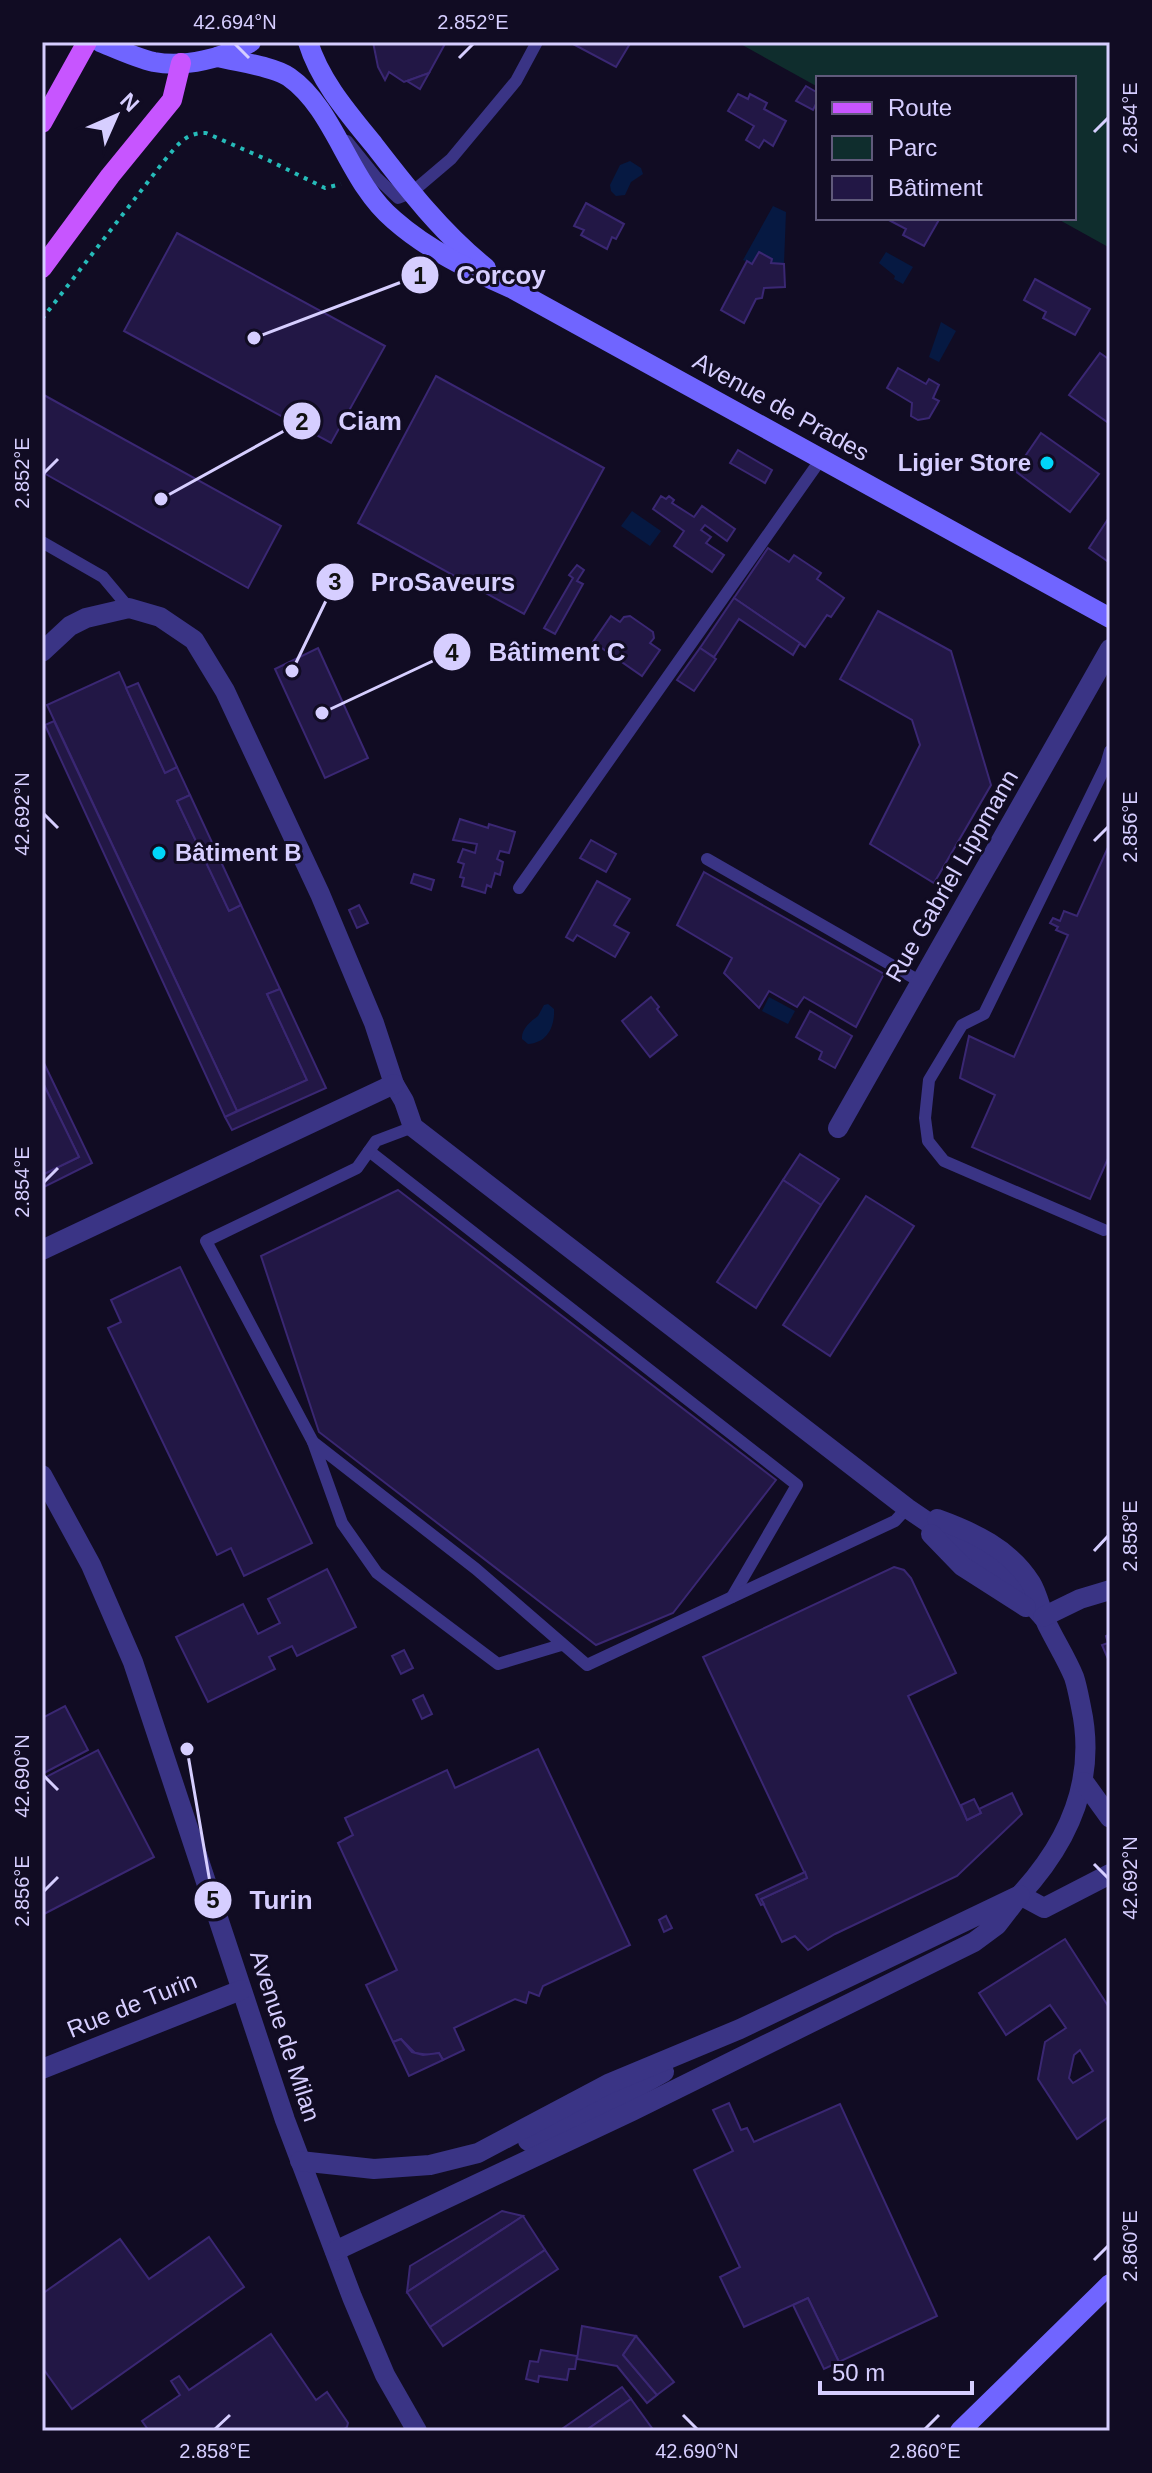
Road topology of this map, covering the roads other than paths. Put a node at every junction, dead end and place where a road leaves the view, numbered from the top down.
1 (87, 42) edge
2 (100, 42) edge
3 (251, 42) edge
4 (308, 42) edge
5 (537, 42) edge
6 (218, 57) junction
7 (181, 63) junction
8 (312, 98) junction
9 (42, 123) edge
10 (411, 193) junction
11 (42, 268) edge
12 (511, 288) junction
13 (821, 459) junction
14 (42, 542) edge
15 (129, 608) junction
16 (1110, 618) edge
17 (1110, 649) edge
18 (42, 652) edge
19 (1110, 751) edge
20 (707, 859) dead end
21 (519, 888) dead end
22 (921, 982) junction
23 (394, 1084) junction
24 (413, 1127) junction
25 (838, 1128) dead end
26 (369, 1151) junction
27 (1104, 1230) dead end
28 (42, 1250) edge
29 (313, 1442) junction
30 (42, 1475) edge
31 (907, 1508) junction
32 (1110, 1590) edge
33 (732, 1597) junction
34 (1043, 1617) junction
35 (561, 1645) junction
36 (1084, 1782) junction
37 (1110, 1818) edge
38 (1110, 1874) edge
39 (1020, 1895) junction
40 (241, 1990) junction
41 (42, 2069) edge
42 (300, 2161) junction
43 (335, 2251) junction
44 (1110, 2284) edge
45 (417, 2431) edge
46 (960, 2431) edge

1 - 9 main road
2 - 7 main road
3 - 6 main road
4 - 10 main road, Avenue de Prades
5 - 10 lane
6 - 7 main road
6 - 8 main road, Avenue de Prades
7 - 11 main road
8 - 10 lane
8 - 12 main road, Avenue de Prades
10 - 12 main road, Avenue de Prades
12 - 13 main road, Avenue de Prades
13 - 16 main road, Avenue de Prades
13 - 21 lane
14 - 15 lane
15 - 18 street
15 - 23 street
17 - 22 street, Rue Gabriel Lippmann
19 - 27 lane
20 - 22 lane
22 - 25 street, Rue Gabriel Lippmann
23 - 24 street
23 - 28 street
24 - 26 lane
24 - 31 street
26 - 29 lane
26 - 33 lane
29 - 35 lane
29 - 35 lane
30 - 40 street, Avenue de Milan
31 - 33 lane
31 - 34 street
31 - 34 street
32 - 34 street
33 - 35 lane
34 - 36 street
36 - 37 street
36 - 39 street
38 - 39 street
39 - 42 street
39 - 43 street
40 - 41 street, Rue de Turin
40 - 42 street, Avenue de Milan
42 - 43 street, Avenue de Milan
43 - 45 street, Avenue de Milan
44 - 46 main road

